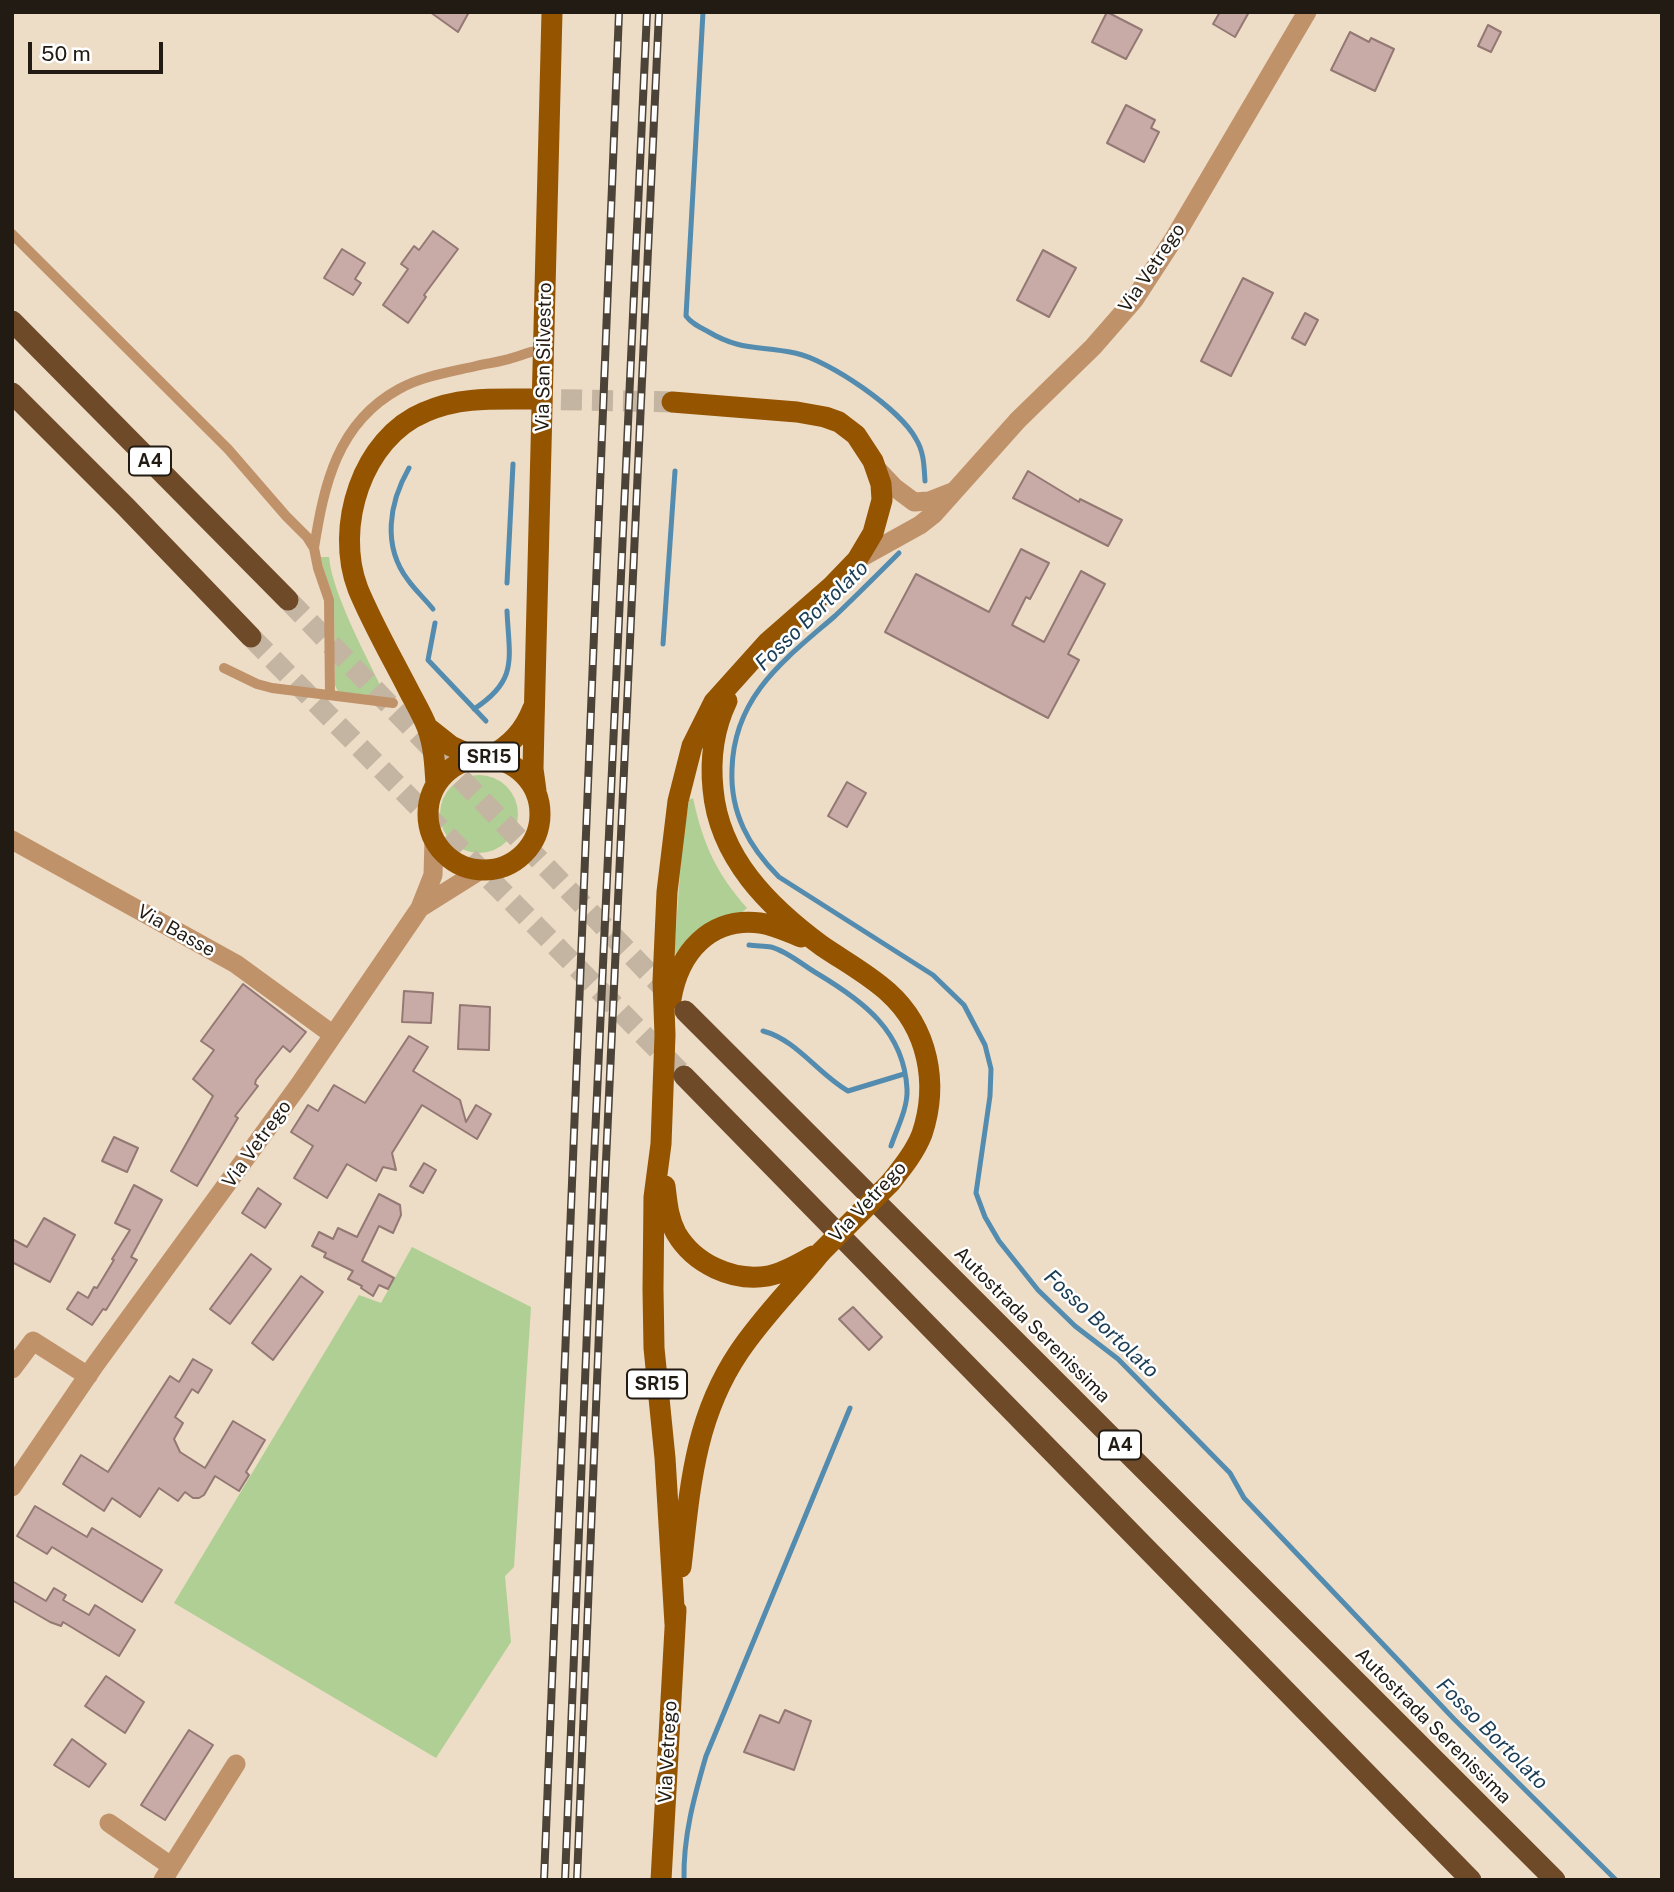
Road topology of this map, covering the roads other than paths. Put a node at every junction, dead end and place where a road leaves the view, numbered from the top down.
1 (552, 12) edge
2 (1307, 12) edge
3 (12, 234) edge
4 (12, 321) edge
5 (544, 350) junction
6 (12, 393) edge
7 (530, 399) tunnel mouth
8 (672, 402) tunnel mouth
9 (876, 468) junction
10 (953, 491) junction
11 (314, 548) junction
12 (857, 560) junction
13 (288, 600) tunnel mouth
14 (251, 637) tunnel mouth
15 (224, 668) dead end
16 (743, 668) junction
17 (330, 695) junction
18 (393, 702) dead end
19 (535, 702) junction
20 (427, 727) junction
21 (483, 757) junction
22 (436, 785) junction
23 (536, 791) junction
24 (12, 840) edge
25 (434, 841) junction
26 (479, 871) junction
27 (420, 908) junction
28 (821, 945) junction
29 (685, 1010) tunnel mouth
30 (332, 1034) junction
31 (665, 1035) junction
32 (684, 1076) tunnel mouth
33 (661, 1144) junction
34 (821, 1252) junction
35 (12, 1369) edge
36 (88, 1376) junction
37 (19, 1464) edge
38 (12, 1488) edge
39 (675, 1624) junction
40 (236, 1764) dead end
41 (109, 1823) dead end
42 (167, 1873) edge
43 (661, 1880) edge
44 (1471, 1880) edge
45 (1555, 1880) edge

1 - 5 main road, Via San Silvestro
2 - 10 street, Via Vetrego
3 - 11 lane
4 - 13 highway, A4
5 - 11 lane
5 - 19 main road, Via San Silvestro
6 - 14 highway, A4
7 - 20 main road, Via Vetrego / SR15
8 - 9 main road, Via Vetrego / SR15
9 - 10 street, Via Vetrego
9 - 12 main road, Via Vetrego / SR15
10 - 12 street, Via Vetrego
11 - 17 lane
12 - 16 main road, Via Vetrego / SR15
15 - 17 lane
16 - 28 main road, Via Vetrego / SR15
16 - 31 main road, Via Vetrego / SR15
17 - 18 lane
19 - 21 main road, Via San Silvestro / SR15
19 - 23 main road, Via San Silvestro / SR15
20 - 21 main road, Via Vetrego / SR15
20 - 22 main road, Via Vetrego / SR15
21 - 22 main road, SR15
21 - 23 main road, Via Vetrego / SR15
22 - 25 main road, Via Vetrego / SR15
23 - 26 main road, Via Vetrego / SR15
24 - 30 street, Via Basse
25 - 26 main road
25 - 27 street, Via Vetrego
26 - 27 street, Via Vetrego
27 - 30 street, Via Vetrego
28 - 31 main road, SR15
28 - 34 main road, Via Vetrego / SR15, bridge
29 - 45 highway, Autostrada Serenissima / A4
30 - 36 street, Via Vetrego
31 - 33 main road, Via Vetrego / SR15
32 - 44 highway, A4
33 - 34 main road, SR15
33 - 39 main road, Via Vetrego / SR15
34 - 39 main road, Via Vetrego / SR15
35 - 36 street
36 - 37 street, Via Vetrego
37 - 38 street, Via Vetrego
39 - 43 main road, Via Vetrego / SR15
40 - 42 street
41 - 42 street

